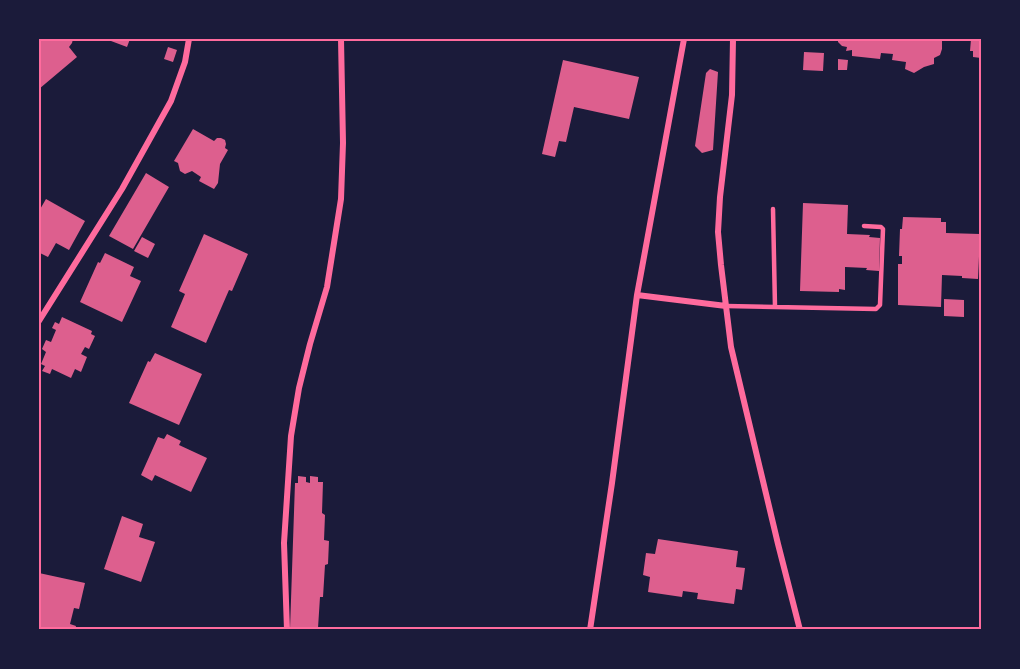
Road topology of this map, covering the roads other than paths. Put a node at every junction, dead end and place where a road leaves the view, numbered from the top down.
1 (189, 39) edge
2 (341, 39) edge
3 (684, 39) edge
4 (733, 39) edge
5 (773, 210) dead end
6 (864, 226) dead end
7 (637, 296) junction
8 (726, 306) junction
9 (775, 307) junction
10 (39, 321) edge
11 (287, 630) edge
12 (590, 630) edge
13 (801, 630) edge

1 - 10 street
2 - 11 street
3 - 7 street
4 - 8 street
5 - 9 lane
6 - 9 lane
7 - 8 street
7 - 12 street
8 - 9 lane
8 - 13 street

